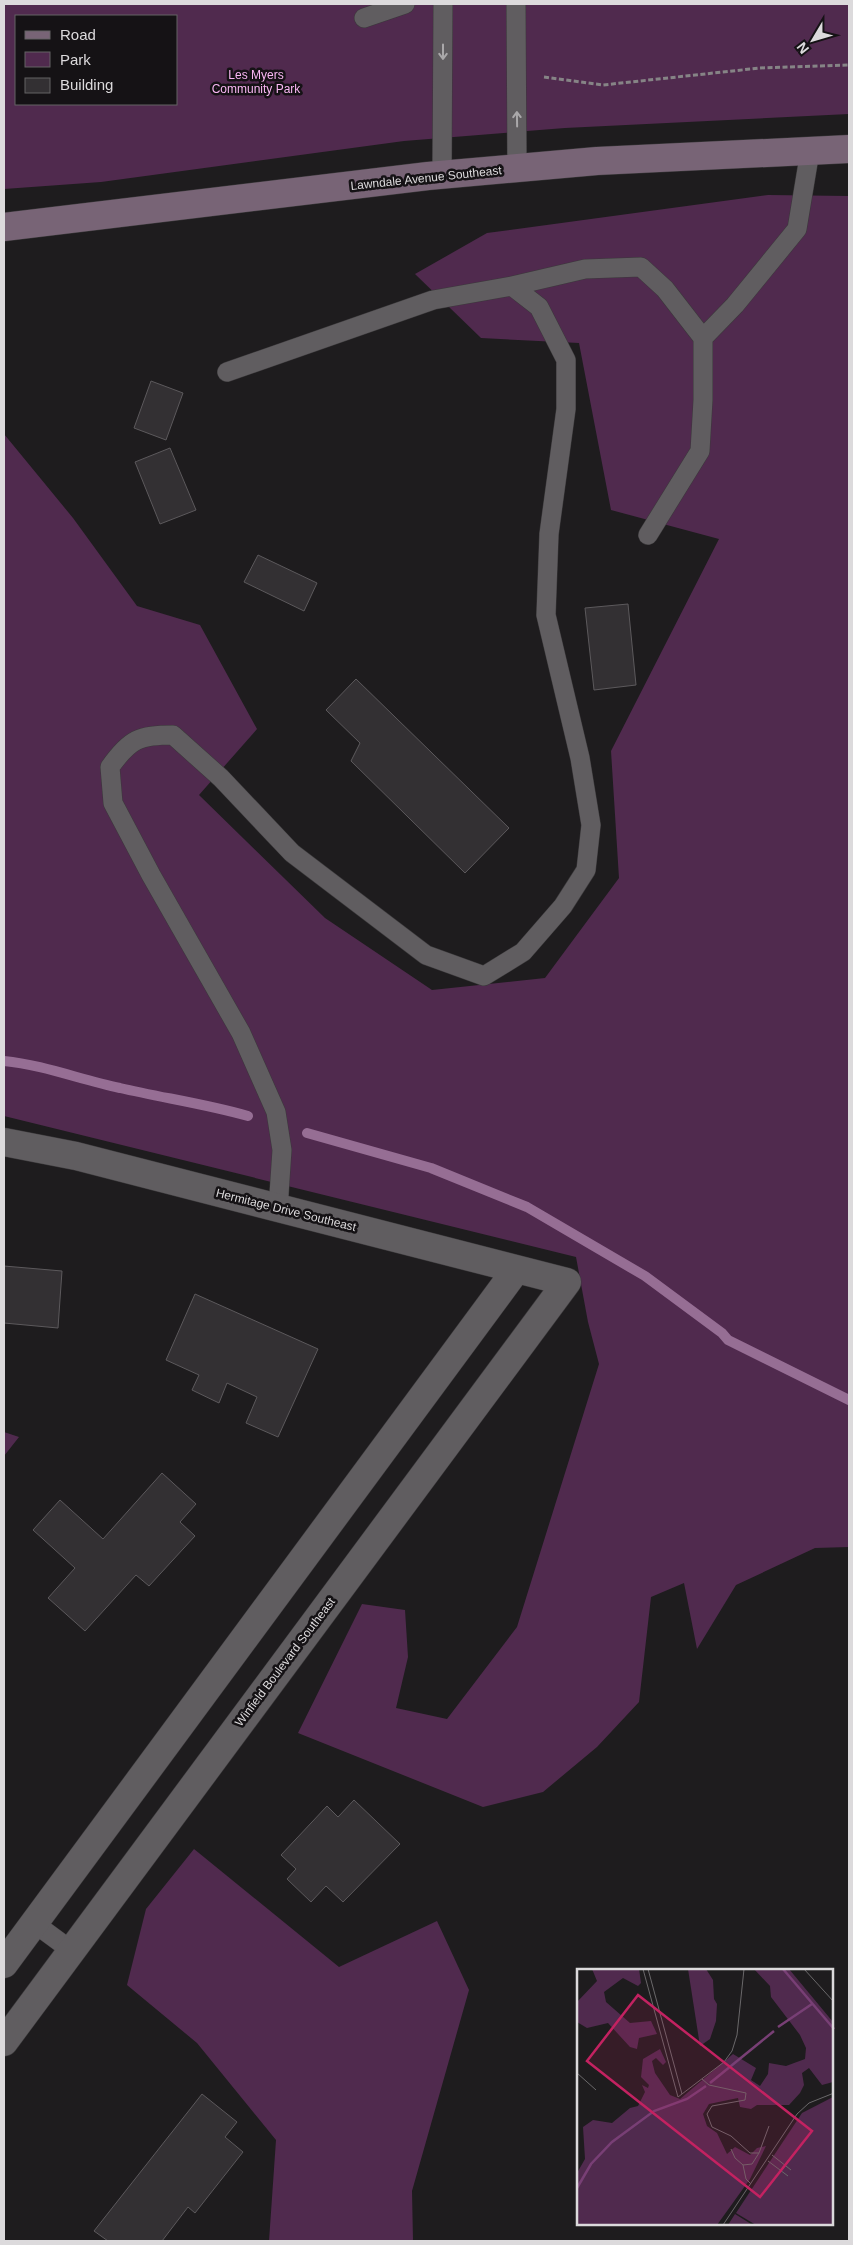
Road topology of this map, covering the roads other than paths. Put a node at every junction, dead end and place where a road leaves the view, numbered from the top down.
1 (405, 4) edge
2 (443, 4) edge
3 (516, 4) edge
4 (364, 18) dead end
5 (849, 149) edge
6 (810, 151) junction
7 (518, 168) junction
8 (442, 175) junction
9 (4, 227) edge
10 (512, 286) junction
11 (703, 338) junction
12 (227, 372) dead end
13 (648, 535) dead end
14 (4, 1142) edge
15 (278, 1209) junction
16 (516, 1270) junction
17 (567, 1282) joint
18 (34, 1923) junction
19 (72, 1951) junction
20 (4, 1964) edge
21 (4, 2042) edge

1 - 4 lane
2 -> 8 lane
7 -> 3 lane
5 - 6 street, Lawndale Avenue Southeast
6 - 7 street, Lawndale Avenue Southeast
6 - 11 lane
7 - 8 street, Lawndale Avenue Southeast
8 - 9 street, Lawndale Avenue Southeast
10 - 11 lane
10 - 12 lane
10 - 15 lane
11 - 13 lane
14 - 15 street, Hermitage Drive Southeast
15 - 16 street, Hermitage Drive Southeast
16 - 17 street, Hermitage Drive Southeast
16 - 18 street
17 - 19 street, Winfield Boulevard Southeast
18 - 19 lane
18 - 20 street
19 - 21 street, Winfield Boulevard Southeast

